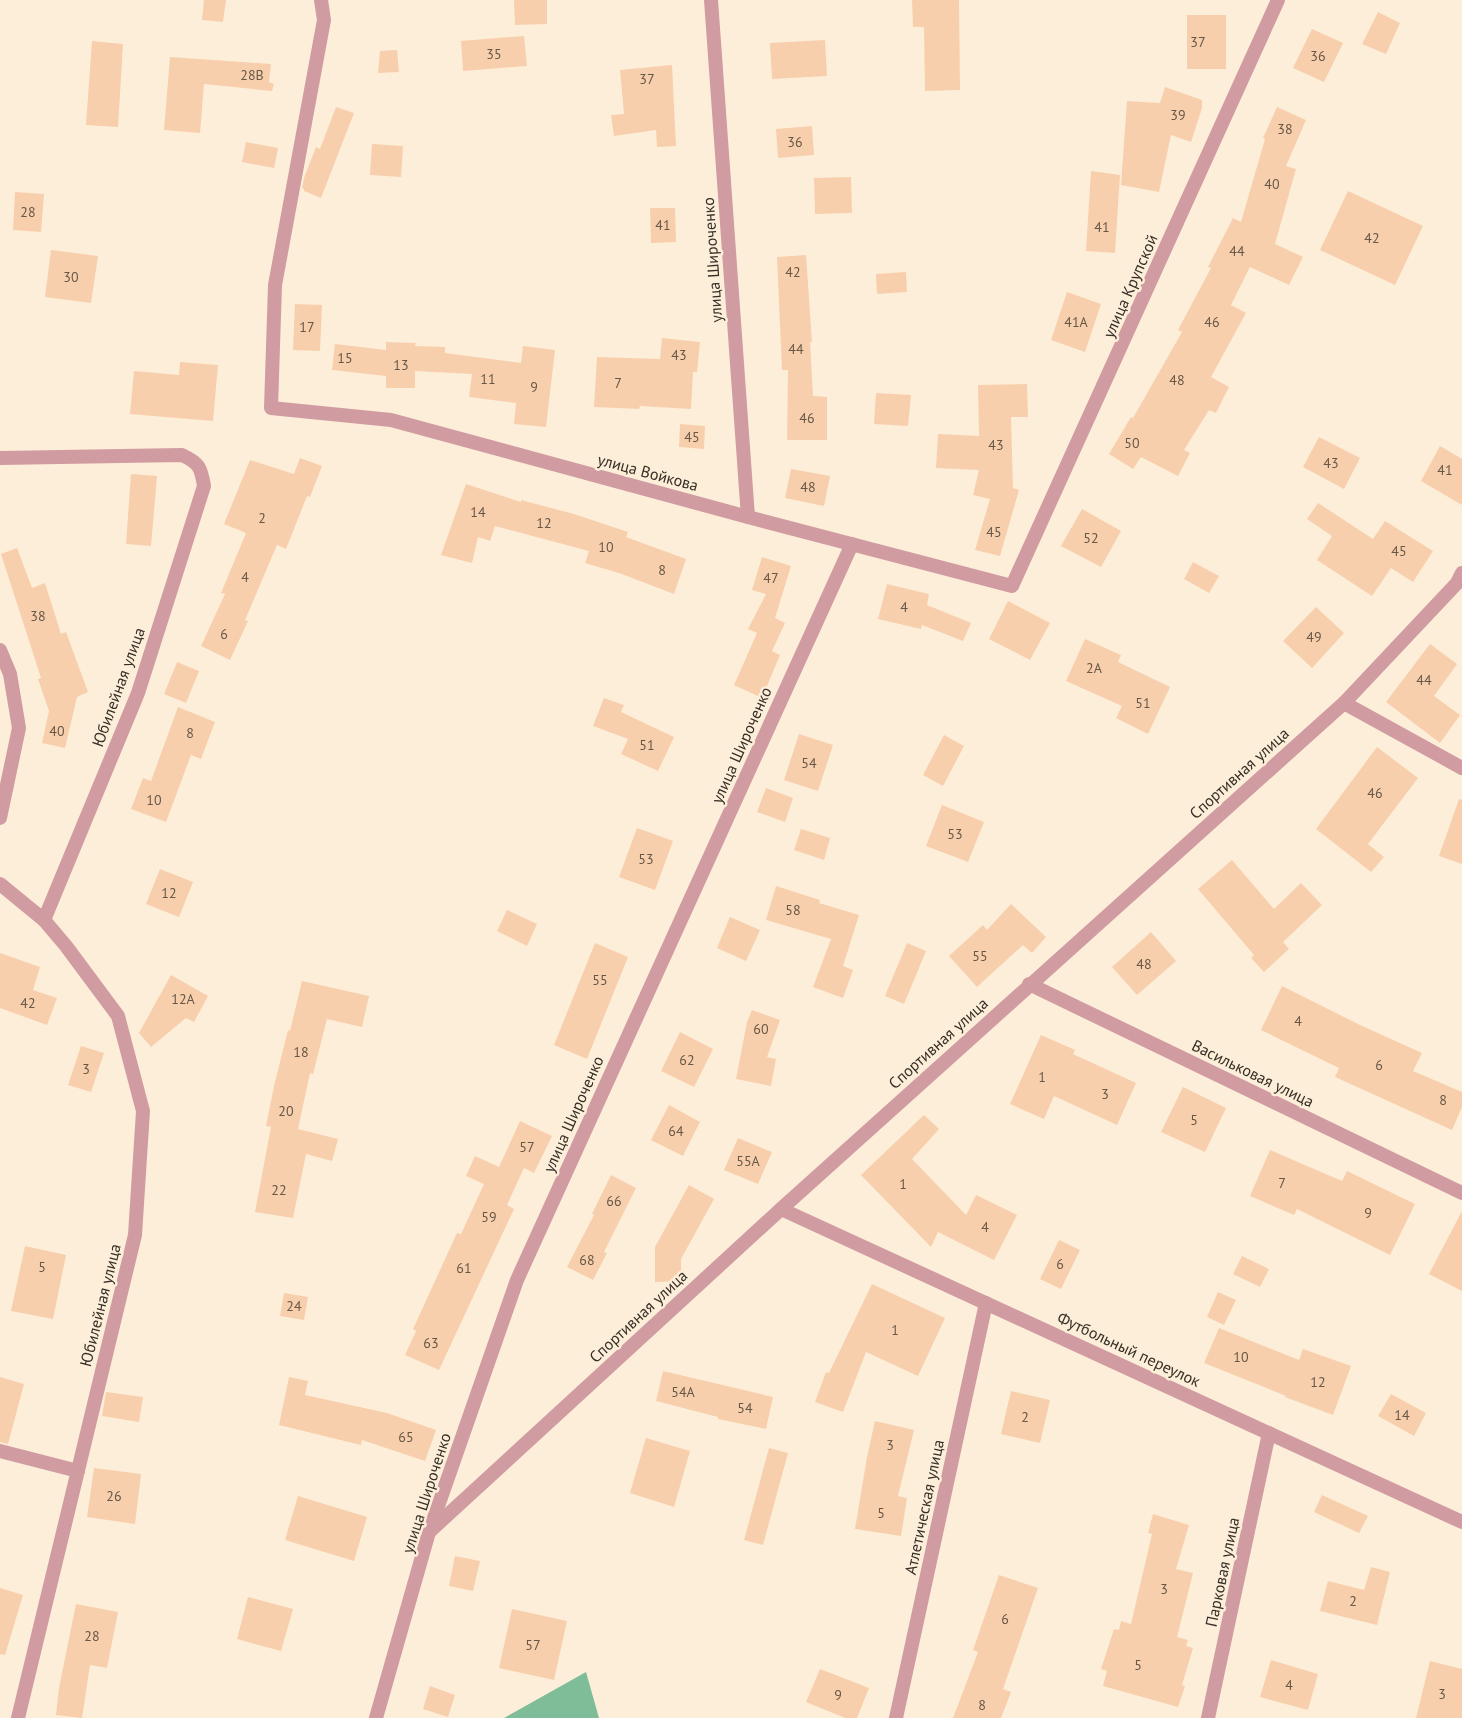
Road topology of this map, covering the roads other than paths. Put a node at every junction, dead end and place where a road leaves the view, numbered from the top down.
1 (321, 0) edge
2 (711, 0) edge
3 (1278, 0) edge
4 (0, 458) edge
5 (748, 517) junction
6 (852, 544) junction
7 (1462, 574) edge
8 (1012, 586) joint
9 (0, 650) edge
10 (5, 675) edge
11 (1344, 703) junction
12 (1462, 768) edge
13 (0, 818) edge
14 (0, 884) edge
15 (44, 920) junction
16 (1029, 984) junction
17 (1462, 1193) edge
18 (781, 1209) junction
19 (986, 1303) junction
20 (1269, 1433) junction
21 (0, 1451) edge
22 (78, 1471) junction
23 (1462, 1522) edge
24 (429, 1532) junction
25 (18, 1718) edge
26 (376, 1718) edge
27 (896, 1718) edge
28 (1208, 1718) edge

1 - 5 street, улица Войкова
2 - 5 street, улица Широченко
3 - 8 street, улица Крупской
4 - 15 street, Юбилейная улица
5 - 6 street, улица Войкова
6 - 8 street, улица Войкова
6 - 24 street, улица Широченко
7 - 11 street, Спортивная улица
9 - 10 street
10 - 13 street
11 - 12 street
11 - 16 street, Спортивная улица
14 - 15 street, Юбилейная улица
15 - 22 street, Юбилейная улица
16 - 17 street, Васильковая улица
16 - 18 street, Спортивная улица
18 - 19 street, Футбольный переулок
18 - 24 street, Спортивная улица
19 - 20 street, Футбольный переулок
19 - 27 street, Атлетическая улица
20 - 23 street, Футбольный переулок
20 - 28 street, Парковая улица
21 - 22 street
22 - 25 street, Юбилейная улица
24 - 26 street, улица Широченко

